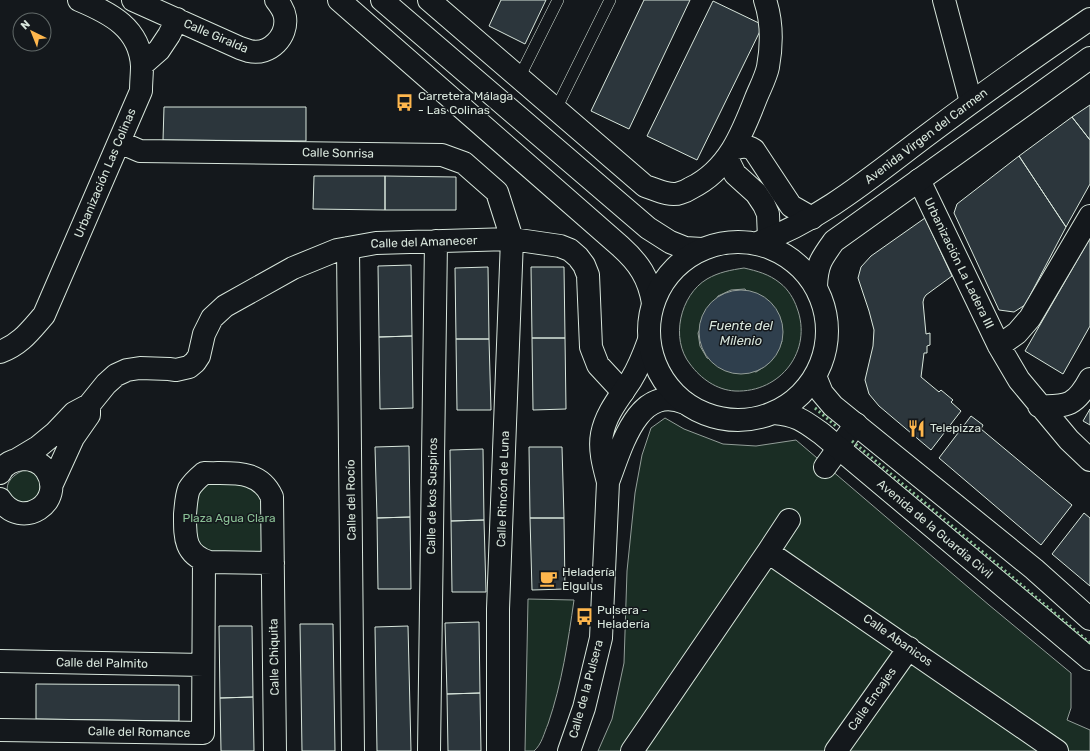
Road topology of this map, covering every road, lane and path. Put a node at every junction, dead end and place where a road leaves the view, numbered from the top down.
1 (79, 0) edge
2 (133, 0) edge
3 (276, 0) edge
4 (339, 0) edge
5 (382, 0) edge
6 (429, 0) edge
7 (558, 0) edge
8 (610, 0) edge
9 (765, 0) edge
10 (949, 2) edge
11 (177, 19) junction
12 (1090, 19) edge
13 (1090, 58) edge
14 (142, 65) junction
15 (519, 78) junction
16 (972, 102) junction
17 (556, 109) junction
18 (119, 142) junction
19 (730, 154) junction
20 (764, 168) junction
21 (919, 180) junction
22 (744, 182) junction
23 (1090, 216) edge
24 (812, 218) junction
25 (512, 239) junction
26 (436, 241) junction
27 (763, 241) junction
28 (348, 248) junction
29 (702, 249) junction
30 (816, 286) junction
31 (653, 303) junction
32 (649, 340) junction
33 (999, 346) junction
34 (0, 352) edge
35 (815, 376) junction
36 (1090, 379) edge
37 (623, 392) junction
38 (685, 404) junction
39 (89, 405) junction
40 (1039, 406) junction
41 (774, 413) junction
42 (856, 424) junction
43 (838, 448) junction
44 (18, 459) junction
45 (1090, 460) edge
46 (825, 467) dead end
47 (0, 473) edge
48 (608, 482) junction
49 (52, 484) junction
50 (0, 500) edge
51 (21, 514) junction
52 (789, 520) dead end
53 (0, 526) edge
54 (768, 552) junction
55 (204, 561) junction
56 (273, 564) junction
57 (1090, 618) edge
58 (909, 648) junction
59 (1090, 659) edge
60 (0, 661) edge
61 (204, 664) junction
62 (0, 730) edge
63 (501, 747) edge
64 (275, 751) edge
65 (353, 751) edge
66 (428, 751) edge
67 (569, 751) edge
68 (632, 751) edge
69 (836, 751) edge
70 (1057, 751) edge

1 - 14 street, Urbanización Las Colinas
2 - 11 street, Calle Giralda
3 - 11 street, Calle Giralda
4 - 31 street
5 - 29 street
6 - 15 street
7 - 15 lane
8 - 17 lane
9 - 19 street
10 - 16 street
11 - 14 street
12 - 16 street, Avenida Virgen del Carmen
13 - 21 street
14 - 18 street, Urbanización Las Colinas
15 - 17 street
16 - 24 street, Avenida Virgen del Carmen
17 - 19 street
18 - 25 street, Calle Sonrisa
18 - 34 street, Urbanización Las Colinas
19 - 20 street
19 - 22 street
20 - 22 street
20 - 24 street
21 - 30 street
21 - 33 street, Urbanización La Ladera III
22 - 27 street
23 - 33 street
24 - 27 street, Avenida Virgen del Carmen
25 - 26 street, Calle del Amanecer
25 - 37 street, Calle del Amanecer
25 - 63 street, Calle Rincón de Luna
26 - 28 street, Calle del Amanecer
26 - 66 street, Calle de kos Suspiros
27 - 29 street
27 - 30 street
28 - 39 street, Calle del Amanecer
28 - 65 street, Calle del Rocío
29 - 31 street
30 - 35 street
31 - 32 street
32 - 37 street, Calle de la Pulsera
32 - 38 street
33 - 40 street, Urbanización La Ladera III
35 - 41 street
35 - 42 street
36 - 40 street
37 - 48 street, Calle de la Pulsera
38 - 41 street
38 - 48 street, Calle de la Pulsera
39 - 44 street, Calle del Amanecer
39 - 49 street, Calle del Amanecer
40 - 45 street, Urbanización La Ladera III
41 - 43 street, Avenida de la Guardia Civil
42 - 43 street
42 - 57 street
43 - 46 street
43 - 59 street, Avenida de la Guardia Civil
44 - 47 street, Calle del Amanecer
44 - 49 street
48 - 67 street, Calle de la Pulsera
49 - 51 street, Calle del Amanecer
50 - 51 street
51 - 53 street
52 - 54 street
54 - 58 street, Calle Abanicos
54 - 68 street
55 - 56 street
55 - 56 street, Calle Chiquita
55 - 61 street, Calle del Romance
56 - 64 street, Calle Chiquita
58 - 69 street, Calle Encajes
58 - 70 street, Calle Abanicos
60 - 61 street, Calle del Palmito
61 - 62 street, Calle del Romance

